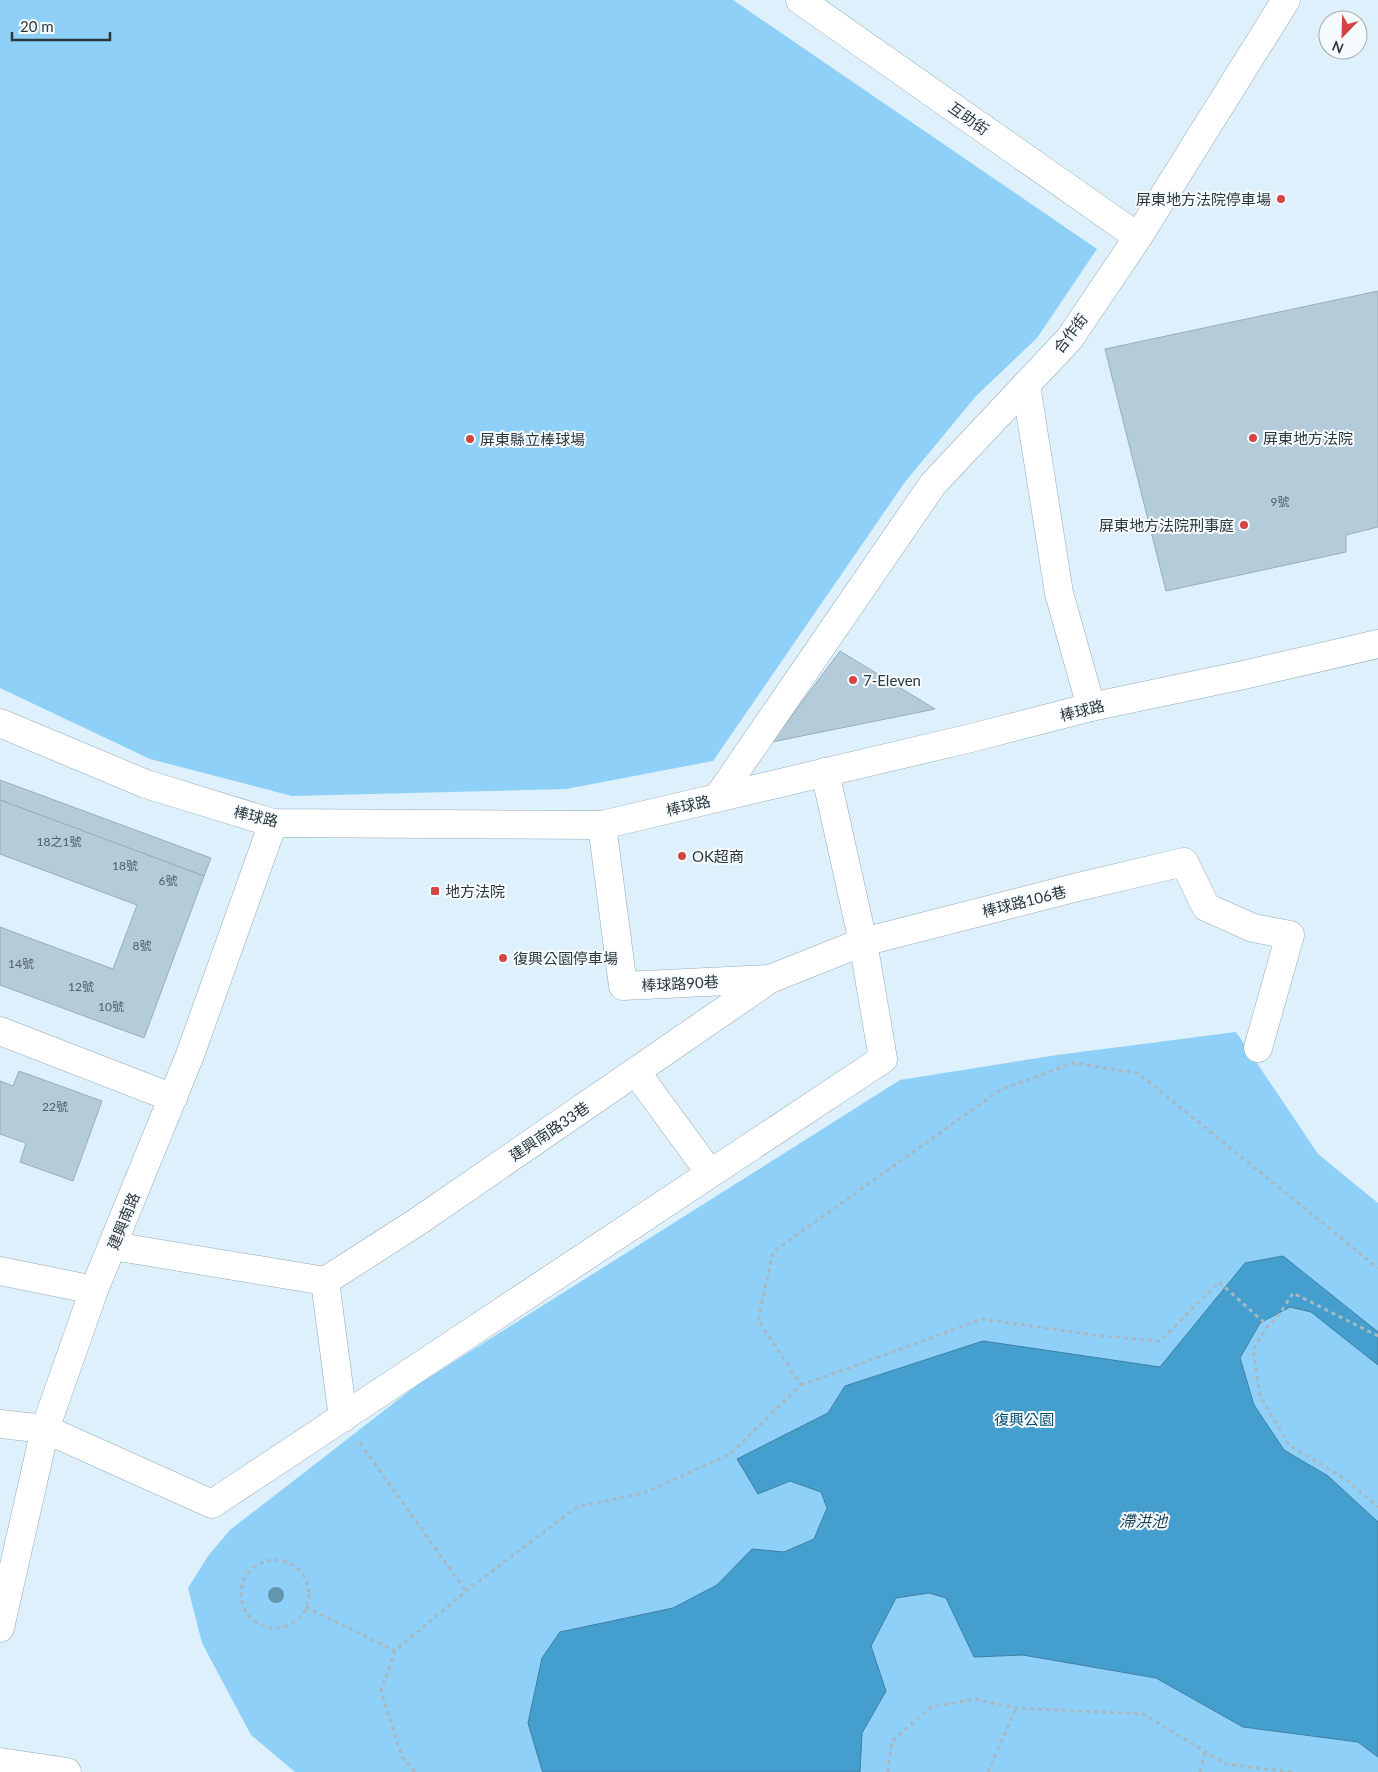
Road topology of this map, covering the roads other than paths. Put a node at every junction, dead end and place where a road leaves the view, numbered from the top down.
1 (800, 0) edge
2 (1286, 0) edge
3 (1138, 237) junction
4 (1026, 385) junction
5 (1378, 644) edge
6 (1091, 707) junction
7 (0, 723) edge
8 (825, 772) junction
9 (718, 798) junction
10 (272, 823) junction
11 (602, 825) junction
12 (863, 942) junction
13 (770, 979) junction
14 (0, 1031) edge
15 (1258, 1048) dead end
16 (636, 1072) junction
17 (173, 1098) junction
18 (710, 1173) junction
19 (113, 1246) junction
20 (0, 1271) edge
21 (325, 1281) junction
22 (94, 1290) junction
23 (343, 1418) junction
24 (0, 1424) edge
25 (45, 1429) junction
26 (0, 1628) edge
27 (0, 1762) edge
28 (67, 1772) edge

1 - 3 street, 互助街
2 - 3 street, 合作街
3 - 4 street, 合作街
4 - 6 street
4 - 9 street, 合作街
5 - 6 street, 棒球路
6 - 8 street, 棒球路
7 - 10 street, 棒球路
8 - 9 street, 棒球路
8 - 12 street
9 - 11 street, 棒球路
10 - 11 street, 棒球路
10 - 17 street, 建興南路
11 - 13 street, 棒球路90巷
12 - 13 street, 棒球路90巷
12 - 15 street, 棒球路106巷
12 - 18 street
13 - 16 street, 建興南路33巷
14 - 17 street
16 - 18 street
16 - 21 street, 建興南路33巷
17 - 19 street, 建興南路
18 - 23 street
19 - 21 street
19 - 22 street, 建興南路
20 - 22 street
21 - 23 street
22 - 25 street, 建興南路
23 - 25 street
24 - 25 street
25 - 26 street, 建興南路
27 - 28 street

